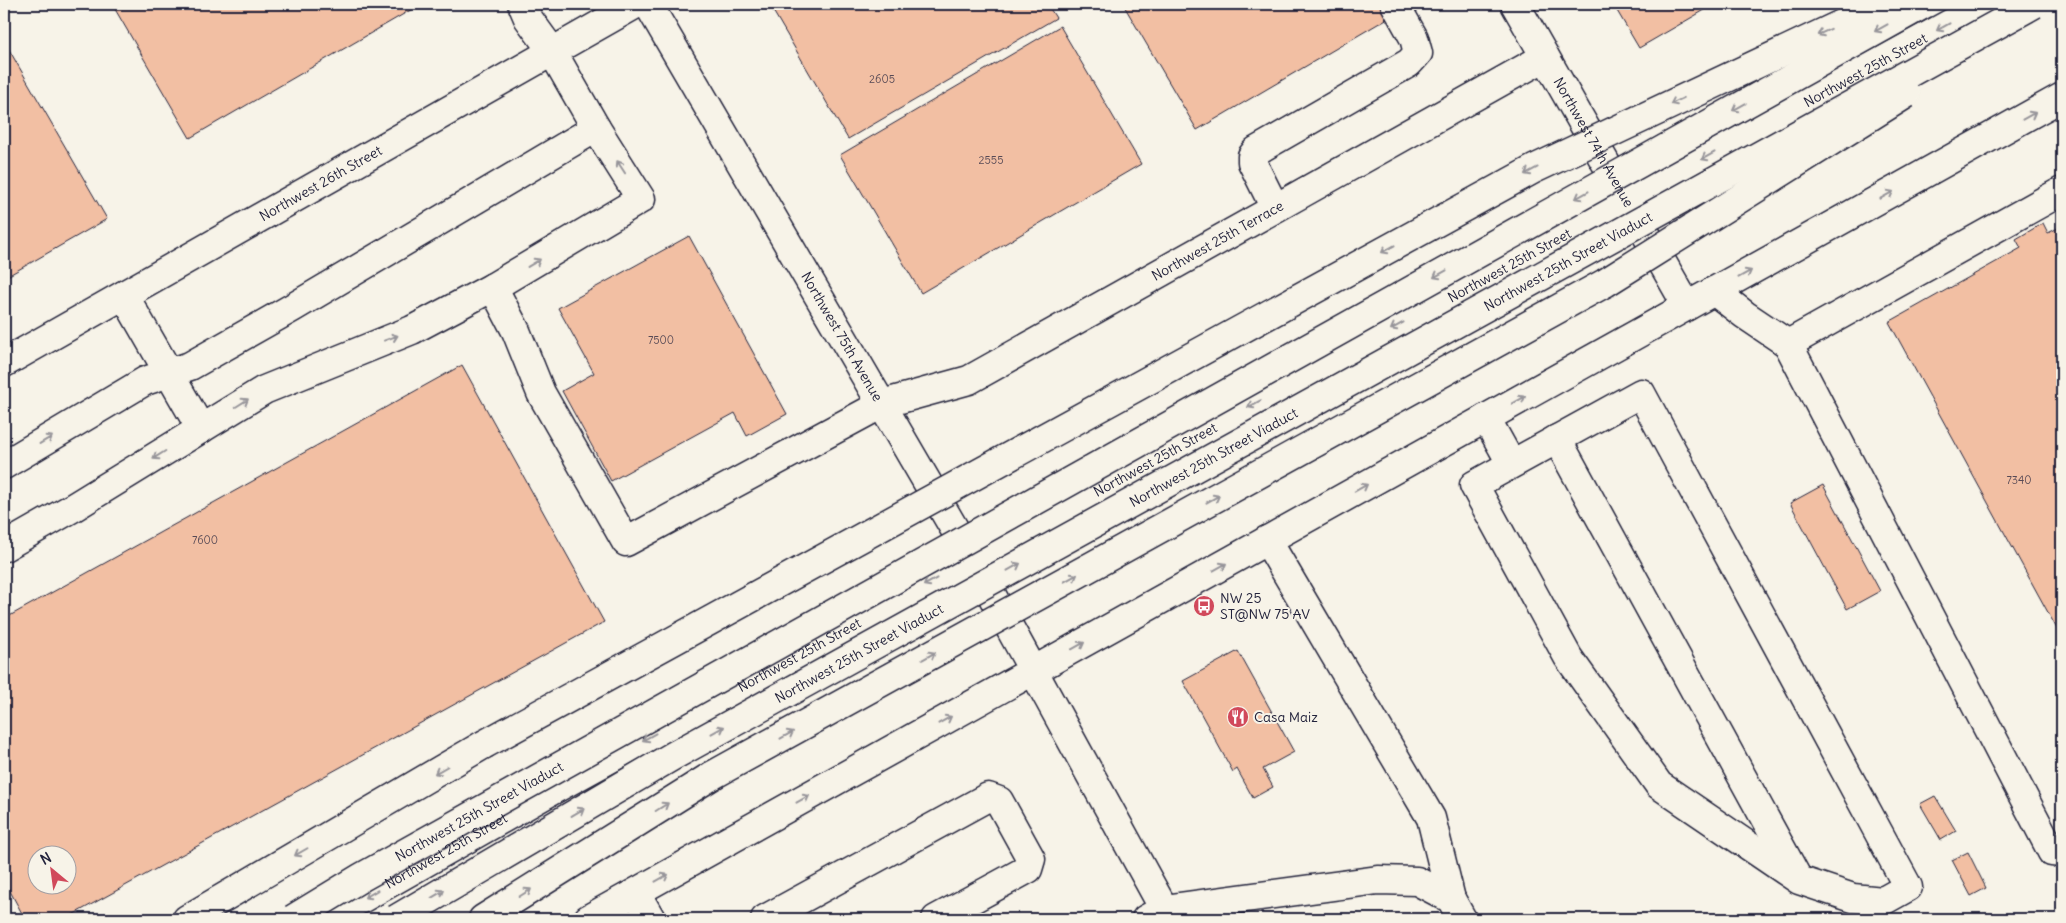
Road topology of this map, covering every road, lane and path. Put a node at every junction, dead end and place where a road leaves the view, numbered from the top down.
1 (522, 4) edge
2 (636, 4) edge
3 (648, 4) edge
4 (1395, 4) edge
5 (1515, 4) edge
6 (1884, 4) edge
7 (1924, 4) edge
8 (1986, 4) edge
9 (2034, 4) edge
10 (2050, 4) edge
11 (552, 51) junction
12 (1545, 57) junction
13 (2062, 97) edge
14 (596, 128) junction
15 (2062, 191) edge
16 (1627, 200) junction
17 (1275, 208) junction
18 (493, 287) junction
19 (1714, 291) junction
20 (124, 295) junction
21 (1687, 306) junction
22 (1788, 344) junction
23 (4, 363) edge
24 (168, 372) junction
25 (882, 404) junction
26 (1486, 418) junction
27 (201, 429) junction
28 (1557, 439) junction
29 (1511, 463) junction
30 (4, 466) edge
31 (1267, 540) junction
32 (4, 547) edge
33 (972, 559) junction
34 (1035, 670) junction
35 (2062, 853) edge
36 (1799, 880) junction
37 (636, 893) junction
38 (1456, 909) edge
39 (976, 910) edge
40 (1219, 910) edge
41 (1155, 914) edge
42 (188, 919) edge
43 (293, 919) edge
44 (326, 919) edge
45 (396, 919) edge
46 (483, 919) edge
47 (588, 919) edge
48 (651, 919) edge
49 (765, 919) edge
50 (936, 919) edge

1 - 11 main road
2 - 11 main road, Northwest 26th Street
3 - 25 main road, Northwest 75th Avenue
4 - 17 main road
5 - 12 main road, Northwest 74th Avenue
6 -> 42 main road, bridge
7 -> 43 main road, Northwest 25th Street Viaduct, bridge
8 -> 16 main road, Northwest 25th Street
45 -> 9 main road, Northwest 25th Street Viaduct, bridge
46 -> 10 main road, bridge
11 - 14 main road
11 - 20 main road, Northwest 26th Street
12 - 16 main road, Northwest 74th Avenue
12 - 17 main road, Northwest 25th Terrace
19 -> 13 main road
18 -> 14 main road
14 - 24 main road
15 - 22 main road
16 - 21 main road, Northwest 74th Avenue
16 -> 33 main road, Northwest 25th Street
17 - 25 main road, Northwest 25th Terrace
18 - 25 main road, Northwest 25th Terrace
27 -> 18 main road
19 - 21 main road
19 - 22 main road
20 - 23 main road, Northwest 26th Street
20 - 24 main road
26 -> 21 main road
22 - 35 main road
24 - 27 main road
30 -> 24 main road
25 - 33 main road, Northwest 75th Avenue
26 - 29 main road
31 -> 26 main road
27 -> 32 main road
28 - 29 main road
28 - 36 main road
28 - 36 main road
29 - 36 main road
34 -> 31 main road
31 - 38 main road
33 - 34 main road, Northwest 75th Avenue
33 -> 44 main road, Northwest 25th Street
37 -> 34 main road
34 - 41 main road, Northwest 75th Avenue
37 - 47 main road
37 - 48 main road
38 - 40 main road
39 - 49 main road
39 - 50 main road
40 - 41 main road

